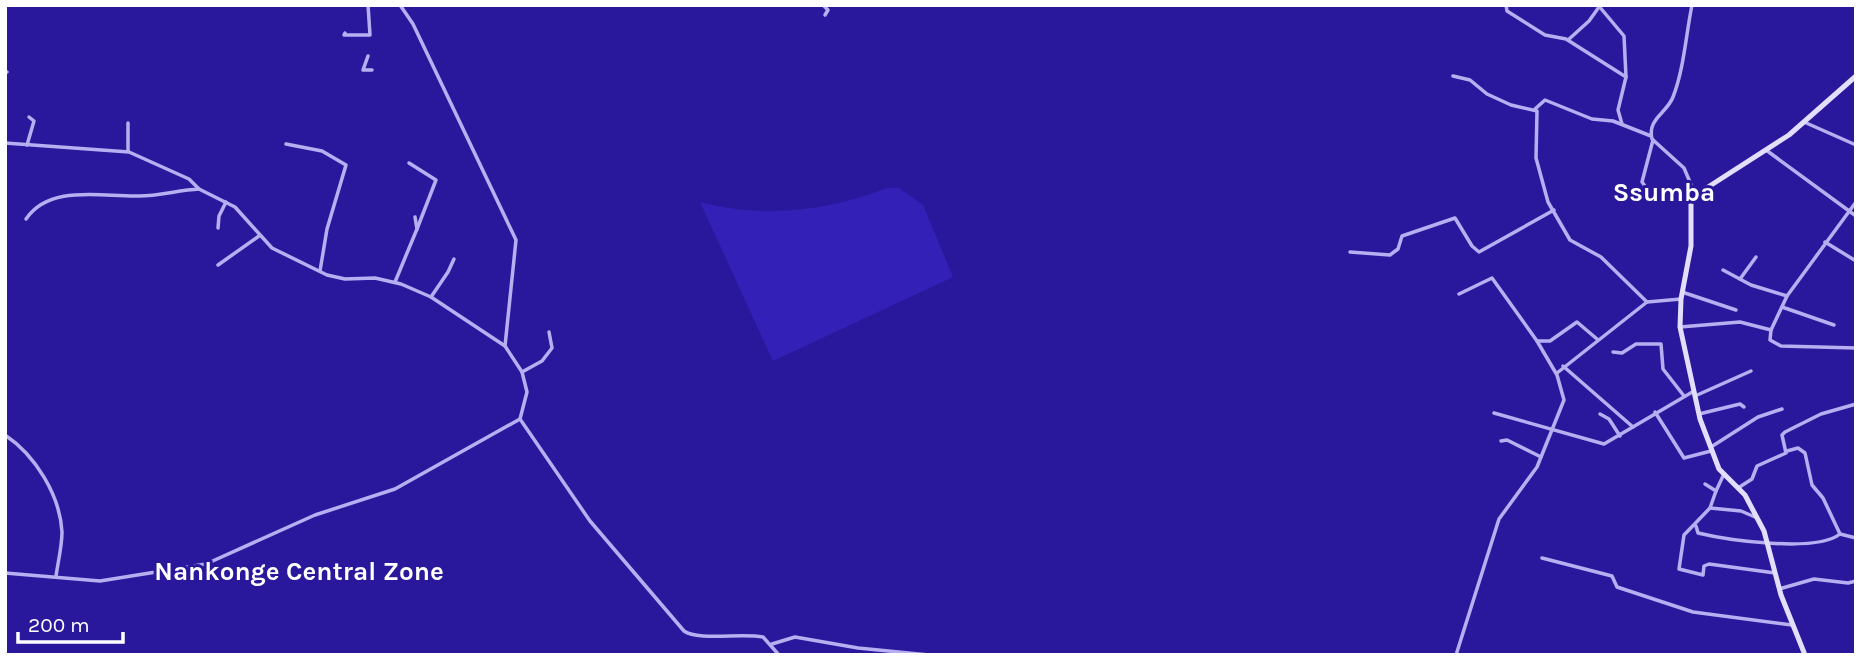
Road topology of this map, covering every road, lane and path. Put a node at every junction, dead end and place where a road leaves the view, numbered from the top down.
1 (368, 5) edge
2 (400, 5) edge
3 (823, 5) edge
4 (1506, 5) edge
5 (1692, 5) edge
6 (1599, 6) edge
7 (825, 15) dead end
8 (345, 33) dead end
9 (1567, 40) junction
10 (368, 56) dead end
11 (372, 70) dead end
12 (1454, 76) dead end
13 (1856, 76) edge
14 (1626, 77) junction
15 (1535, 109) junction
16 (29, 117) dead end
17 (1804, 122) junction
18 (128, 123) dead end
19 (1622, 124) junction
20 (1652, 138) junction
21 (5, 143) edge
22 (286, 144) dead end
23 (27, 145) junction
24 (1856, 145) edge
25 (1766, 150) junction
26 (128, 152) junction
27 (409, 163) dead end
28 (199, 188) junction
29 (1693, 197) junction
30 (226, 202) junction
31 (1856, 202) edge
32 (1554, 210) junction
33 (1847, 212) junction
34 (1856, 216) edge
35 (415, 217) dead end
36 (26, 219) dead end
37 (218, 228) dead end
38 (417, 229) junction
39 (259, 236) junction
40 (1825, 242) junction
41 (1350, 252) dead end
42 (1756, 257) dead end
43 (454, 258) dead end
44 (1856, 261) edge
45 (218, 265) dead end
46 (1723, 270) dead end
47 (320, 271) junction
48 (1740, 279) junction
49 (395, 282) junction
50 (1682, 292) junction
51 (1459, 294) dead end
52 (1787, 296) junction
53 (430, 297) junction
54 (1681, 299) junction
55 (1647, 302) junction
56 (1782, 307) junction
57 (1736, 310) dead end
58 (1834, 325) dead end
59 (1681, 327) junction
60 (1771, 330) junction
61 (549, 332) dead end
62 (1597, 339) junction
63 (1537, 341) junction
64 (505, 346) junction
65 (1856, 348) edge
66 (1613, 352) dead end
67 (1563, 366) junction
68 (1751, 371) dead end
69 (522, 372) junction
70 (1557, 376) junction
71 (1695, 393) junction
72 (1684, 396) junction
73 (1856, 404) edge
74 (1744, 407) dead end
75 (1782, 409) dead end
76 (1655, 412) junction
77 (1494, 413) dead end
78 (1600, 414) dead end
79 (1699, 414) junction
80 (520, 419) junction
81 (1633, 427) junction
82 (1551, 429) junction
83 (5, 435) edge
84 (1620, 436) junction
85 (1501, 441) dead end
86 (1710, 449) junction
87 (1786, 452) junction
88 (1541, 457) junction
89 (1723, 476) junction
90 (1704, 484) dead end
91 (1738, 488) junction
92 (1716, 491) junction
93 (1710, 508) junction
94 (1757, 518) junction
95 (1696, 526) junction
96 (1840, 534) junction
97 (1856, 538) edge
98 (1767, 541) junction
99 (1542, 558) dead end
100 (5, 573) edge
101 (1776, 573) junction
102 (56, 576) junction
103 (1856, 581) edge
104 (1779, 589) junction
105 (1794, 625) junction
106 (772, 644) junction
107 (896, 652) edge
108 (779, 655) edge
109 (929, 655) edge
110 (1456, 655) edge
111 (1805, 655) edge

1 - 8 street
2 - 64 street
3 - 7 street
4 - 9 street
5 - 20 street
6 - 9 street
6 - 14 street
9 - 14 street
10 - 11 street
12 - 15 street
13 - 17 street
14 - 19 street
15 - 19 street
15 - 32 street
16 - 23 street
17 - 24 street
17 - 25 street
18 - 26 street
19 - 20 street
20 - 29 street
20 - 29 street
21 - 23 street
22 - 47 street
23 - 26 street
25 - 29 street
25 - 33 street
26 - 28 street
27 - 38 street
28 - 30 street
28 - 36 street
29 - 50 street
30 - 37 street
30 - 39 street
31 - 33 street
32 - 41 street
32 - 55 street
33 - 34 street
33 - 40 street
35 - 38 street
38 - 49 street
39 - 45 street
39 - 47 street
40 - 44 street
40 - 52 street
42 - 48 street
43 - 53 street
46 - 48 street
47 - 49 street
48 - 52 street
49 - 53 street
50 - 54 street
50 - 57 street
51 - 63 street
52 - 56 street
53 - 64 street
54 - 55 street
54 - 59 street
55 - 62 street
56 - 58 street
56 - 60 street
59 - 60 street
59 - 71 street
60 - 65 street
61 - 69 street
62 - 63 street
62 - 67 street
63 - 70 street
64 - 69 street
66 - 72 street
67 - 70 street
67 - 81 street
68 - 71 street
69 - 80 street
70 - 82 street
71 - 72 street
71 - 79 street
72 - 76 street
73 - 87 street
74 - 79 street
75 - 86 street
76 - 81 street
76 - 86 street
77 - 82 street
78 - 84 street
79 - 86 street
80 - 102 street
80 - 106 street
81 - 84 street
82 - 84 street
82 - 88 street
83 - 102 street
85 - 88 street
86 - 89 street
87 - 91 street
87 - 96 street
88 - 110 street
89 - 91 street
89 - 92 street
90 - 92 street
91 - 94 street
92 - 93 street
93 - 94 street
93 - 95 street
94 - 98 street
95 - 98 street
95 - 101 street
96 - 97 street
96 - 98 street
98 - 101 street
99 - 105 street
100 - 102 street
101 - 104 street
103 - 104 street
104 - 105 street
105 - 111 street
106 - 107 street
106 - 108 street
107 - 109 street

